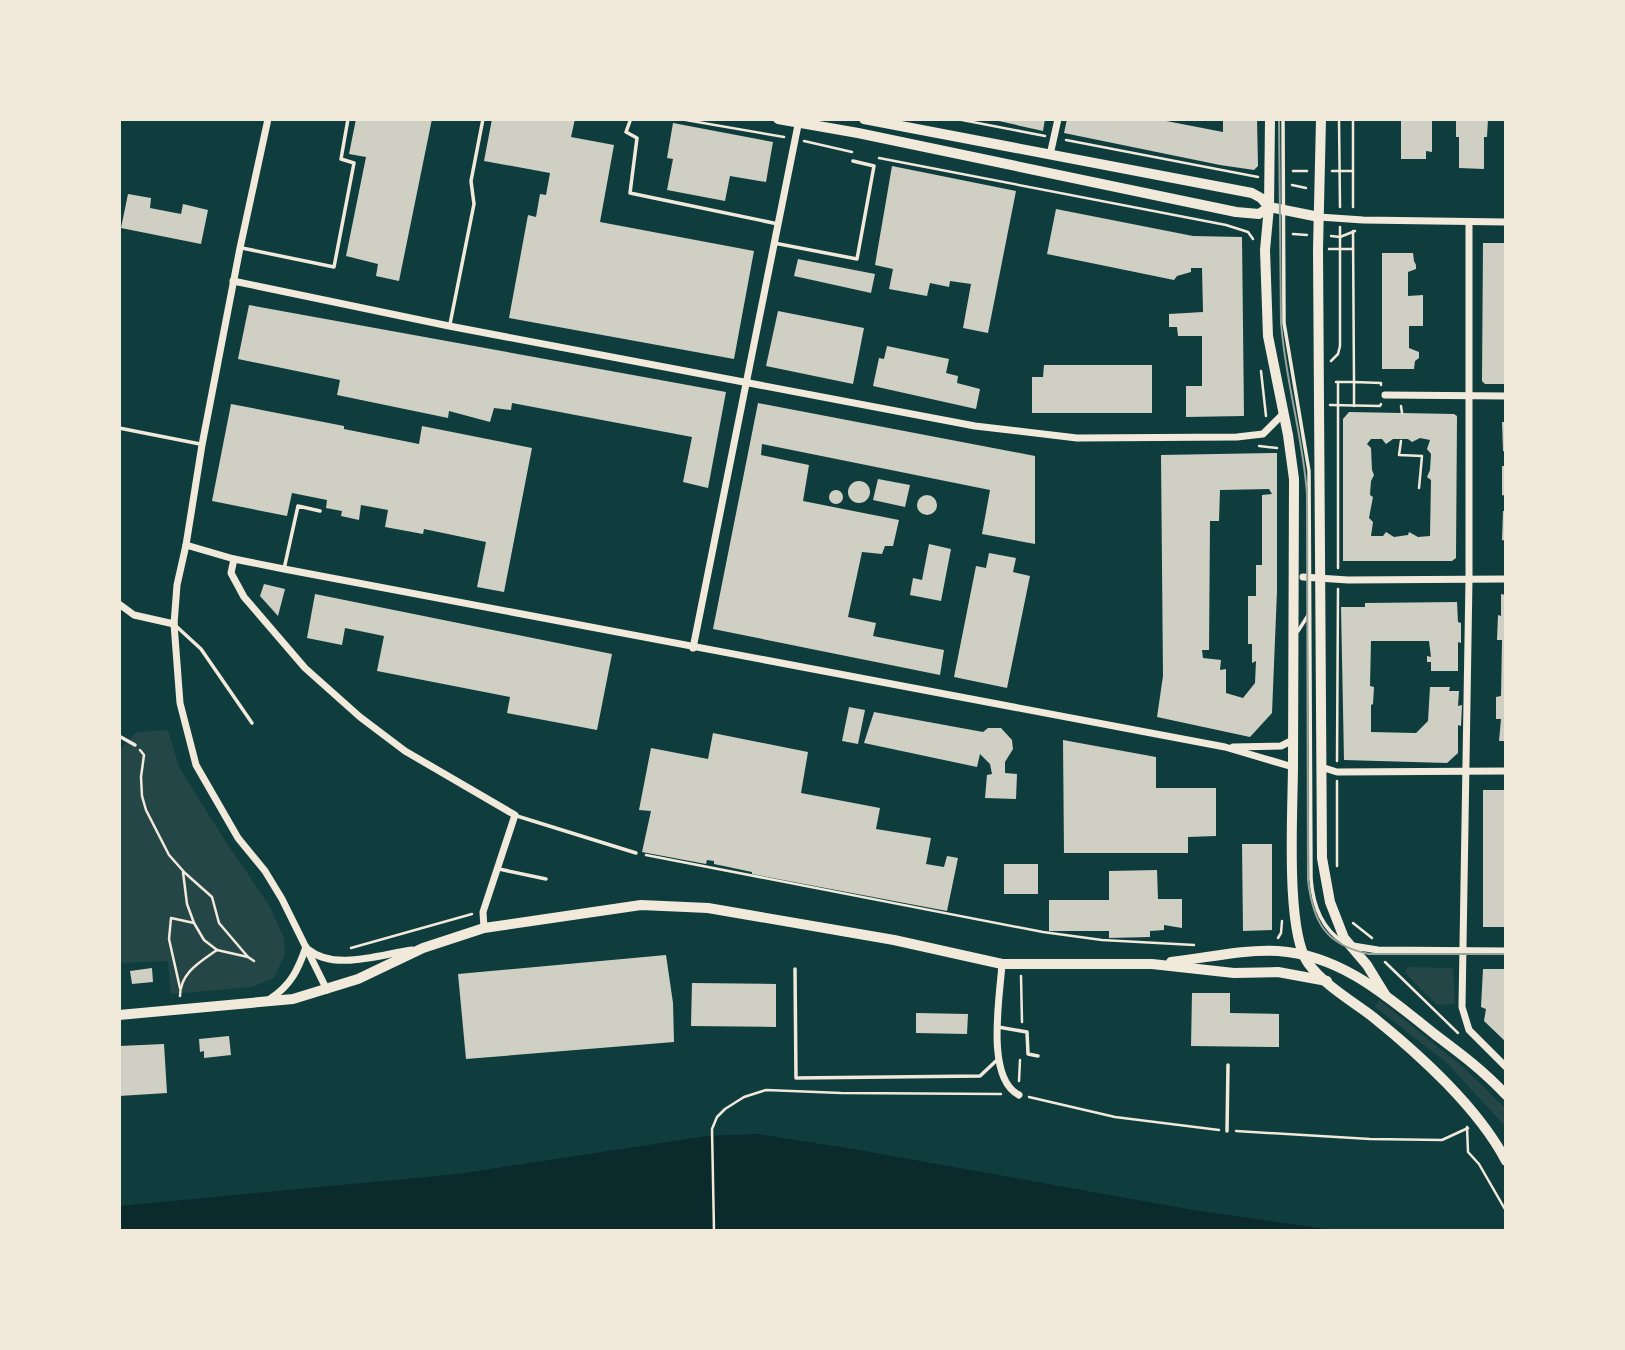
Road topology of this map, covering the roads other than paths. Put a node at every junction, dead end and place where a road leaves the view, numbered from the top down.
1 (268, 119) edge
2 (348, 119) edge
3 (483, 119) edge
4 (778, 119) edge
5 (864, 119) edge
6 (1058, 119) edge
7 (1270, 119) edge
8 (1283, 119) edge
9 (1321, 119) edge
10 (630, 121) dead end
11 (799, 121) edge
12 (1051, 155) junction
13 (853, 161) dead end
14 (1269, 207) junction
15 (1283, 210) junction
16 (1319, 217) junction
17 (1469, 222) junction
18 (1506, 222) edge
19 (778, 224) junction
20 (774, 243) junction
21 (240, 248) junction
22 (233, 281) junction
23 (449, 326) junction
24 (745, 381) junction
25 (1385, 395) road end
26 (1469, 396) junction
27 (1506, 396) edge
28 (1284, 413) junction
29 (119, 428) edge
30 (202, 444) junction
31 (320, 511) dead end
32 (1294, 542) junction
33 (186, 545) junction
34 (234, 559) junction
35 (284, 569) junction
36 (1311, 578) junction
37 (1469, 579) junction
38 (1506, 579) edge
39 (1293, 591) junction
40 (119, 604) edge
41 (1311, 613) junction
42 (174, 624) junction
43 (1293, 638) junction
44 (693, 648) junction
45 (251, 723) dead end
46 (119, 736) edge
47 (1293, 740) junction
48 (135, 745) road end
49 (1225, 747) junction
50 (1293, 767) junction
51 (1321, 768) junction
52 (1506, 771) edge
53 (1467, 772) junction
54 (515, 816) junction
55 (636, 853) road end
56 (497, 869) junction
57 (546, 879) dead end
58 (484, 928) junction
59 (1348, 944) junction
60 (306, 947) junction
61 (423, 948) junction
62 (1464, 951) junction
63 (1506, 951) edge
64 (1302, 954) junction
65 (1002, 964) junction
66 (1152, 964) junction
67 (795, 969) dead end
68 (1326, 981) junction
69 (327, 990) junction
70 (1387, 996) junction
71 (262, 1003) junction
72 (119, 1015) edge
73 (998, 1027) junction
74 (1038, 1056) dead end
75 (999, 1059) junction
76 (1228, 1065) dead end
77 (1506, 1067) edge
78 (1018, 1095) road end
79 (1506, 1095) edge
80 (1227, 1131) road end
81 (1506, 1161) edge

1 - 21 street
2 - 21 lane
3 - 23 lane
4 - 11 main road
5 - 12 main road
6 - 12 street
7 - 14 main road
8 - 15 lane
9 - 16 main road
10 - 19 lane
11 - 14 main road
11 - 19 street
12 - 14 main road
13 - 20 lane
14 - 15 main road
14 - 28 main road
15 - 16 main road
15 - 36 lane
16 - 17 street
16 - 36 main road
17 - 18 street
17 - 26 street
19 - 20 street
20 - 24 street
21 - 22 street
22 - 23 street
22 - 30 street
23 - 24 street
24 - 28 street
24 - 44 street
25 - 26 street
26 - 27 street
26 - 37 street
28 - 32 main road
29 - 30 lane
30 - 33 street
31 - 35 lane
32 - 36 street
32 - 39 main road
33 - 34 street
33 - 42 street
34 - 35 street
34 - 54 street
35 - 44 street
36 - 37 street
36 - 39 street
36 - 41 lane
36 - 51 main road
37 - 38 street
37 - 53 street
39 - 43 main road
40 - 42 street
41 - 43 lane
41 - 59 lane
42 - 45 lane
42 - 60 street
43 - 47 main road
44 - 49 street
46 - 48 lane
47 - 49 street
47 - 50 main road
49 - 50 street
50 - 64 main road
51 - 53 street
51 - 59 main road
52 - 53 street
53 - 62 street
54 - 55 lane
54 - 56 street
56 - 57 lane
56 - 58 street
58 - 61 main road
58 - 65 main road
59 - 62 street
59 - 70 main road
60 - 61 street
60 - 69 street
60 - 71 street
61 - 69 main road
62 - 63 street
62 - 77 street
64 - 66 main road
64 - 68 main road
64 - 70 main road
65 - 66 main road
65 - 73 street
66 - 68 main road
67 - 75 lane
68 - 81 main road
69 - 71 main road
70 - 79 main road
71 - 72 main road
73 - 74 lane
73 - 75 street
75 - 78 street
76 - 80 lane

